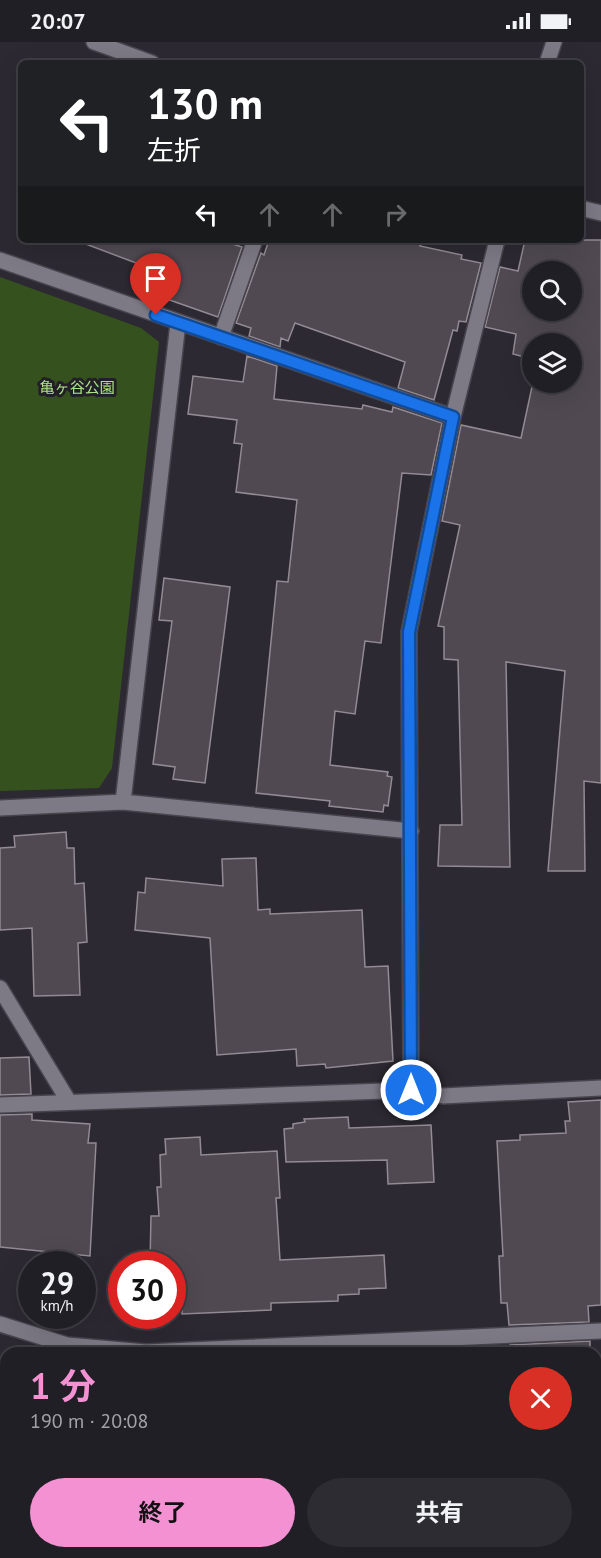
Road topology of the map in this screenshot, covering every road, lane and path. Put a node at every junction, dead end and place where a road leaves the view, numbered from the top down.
1 (94, 42) edge
2 (554, 42) edge
3 (145, 60) edge
4 (548, 60) edge
5 (584, 209) edge
6 (601, 213) edge
7 (254, 243) edge
8 (496, 243) edge
9 (0, 260) edge
10 (178, 323) junction
11 (221, 337) junction
12 (453, 417) junction
13 (123, 802) junction
14 (0, 808) edge
15 (411, 831) junction
16 (0, 988) edge
17 (601, 1088) edge
18 (411, 1090) junction
19 (69, 1102) junction
20 (0, 1106) edge
21 (0, 1324) edge
22 (601, 1331) edge
23 (97, 1347) edge
24 (254, 1347) edge

1 - 3 street
2 - 4 street
5 - 6 street
7 - 11 street
8 - 12 street
9 - 10 street
10 - 11 street
10 - 13 street
11 - 12 street
12 - 15 street
13 - 14 street
13 - 15 street
15 - 18 street
16 - 19 street
17 - 18 street
18 - 19 street
19 - 20 street
21 - 23 street
22 - 24 street

